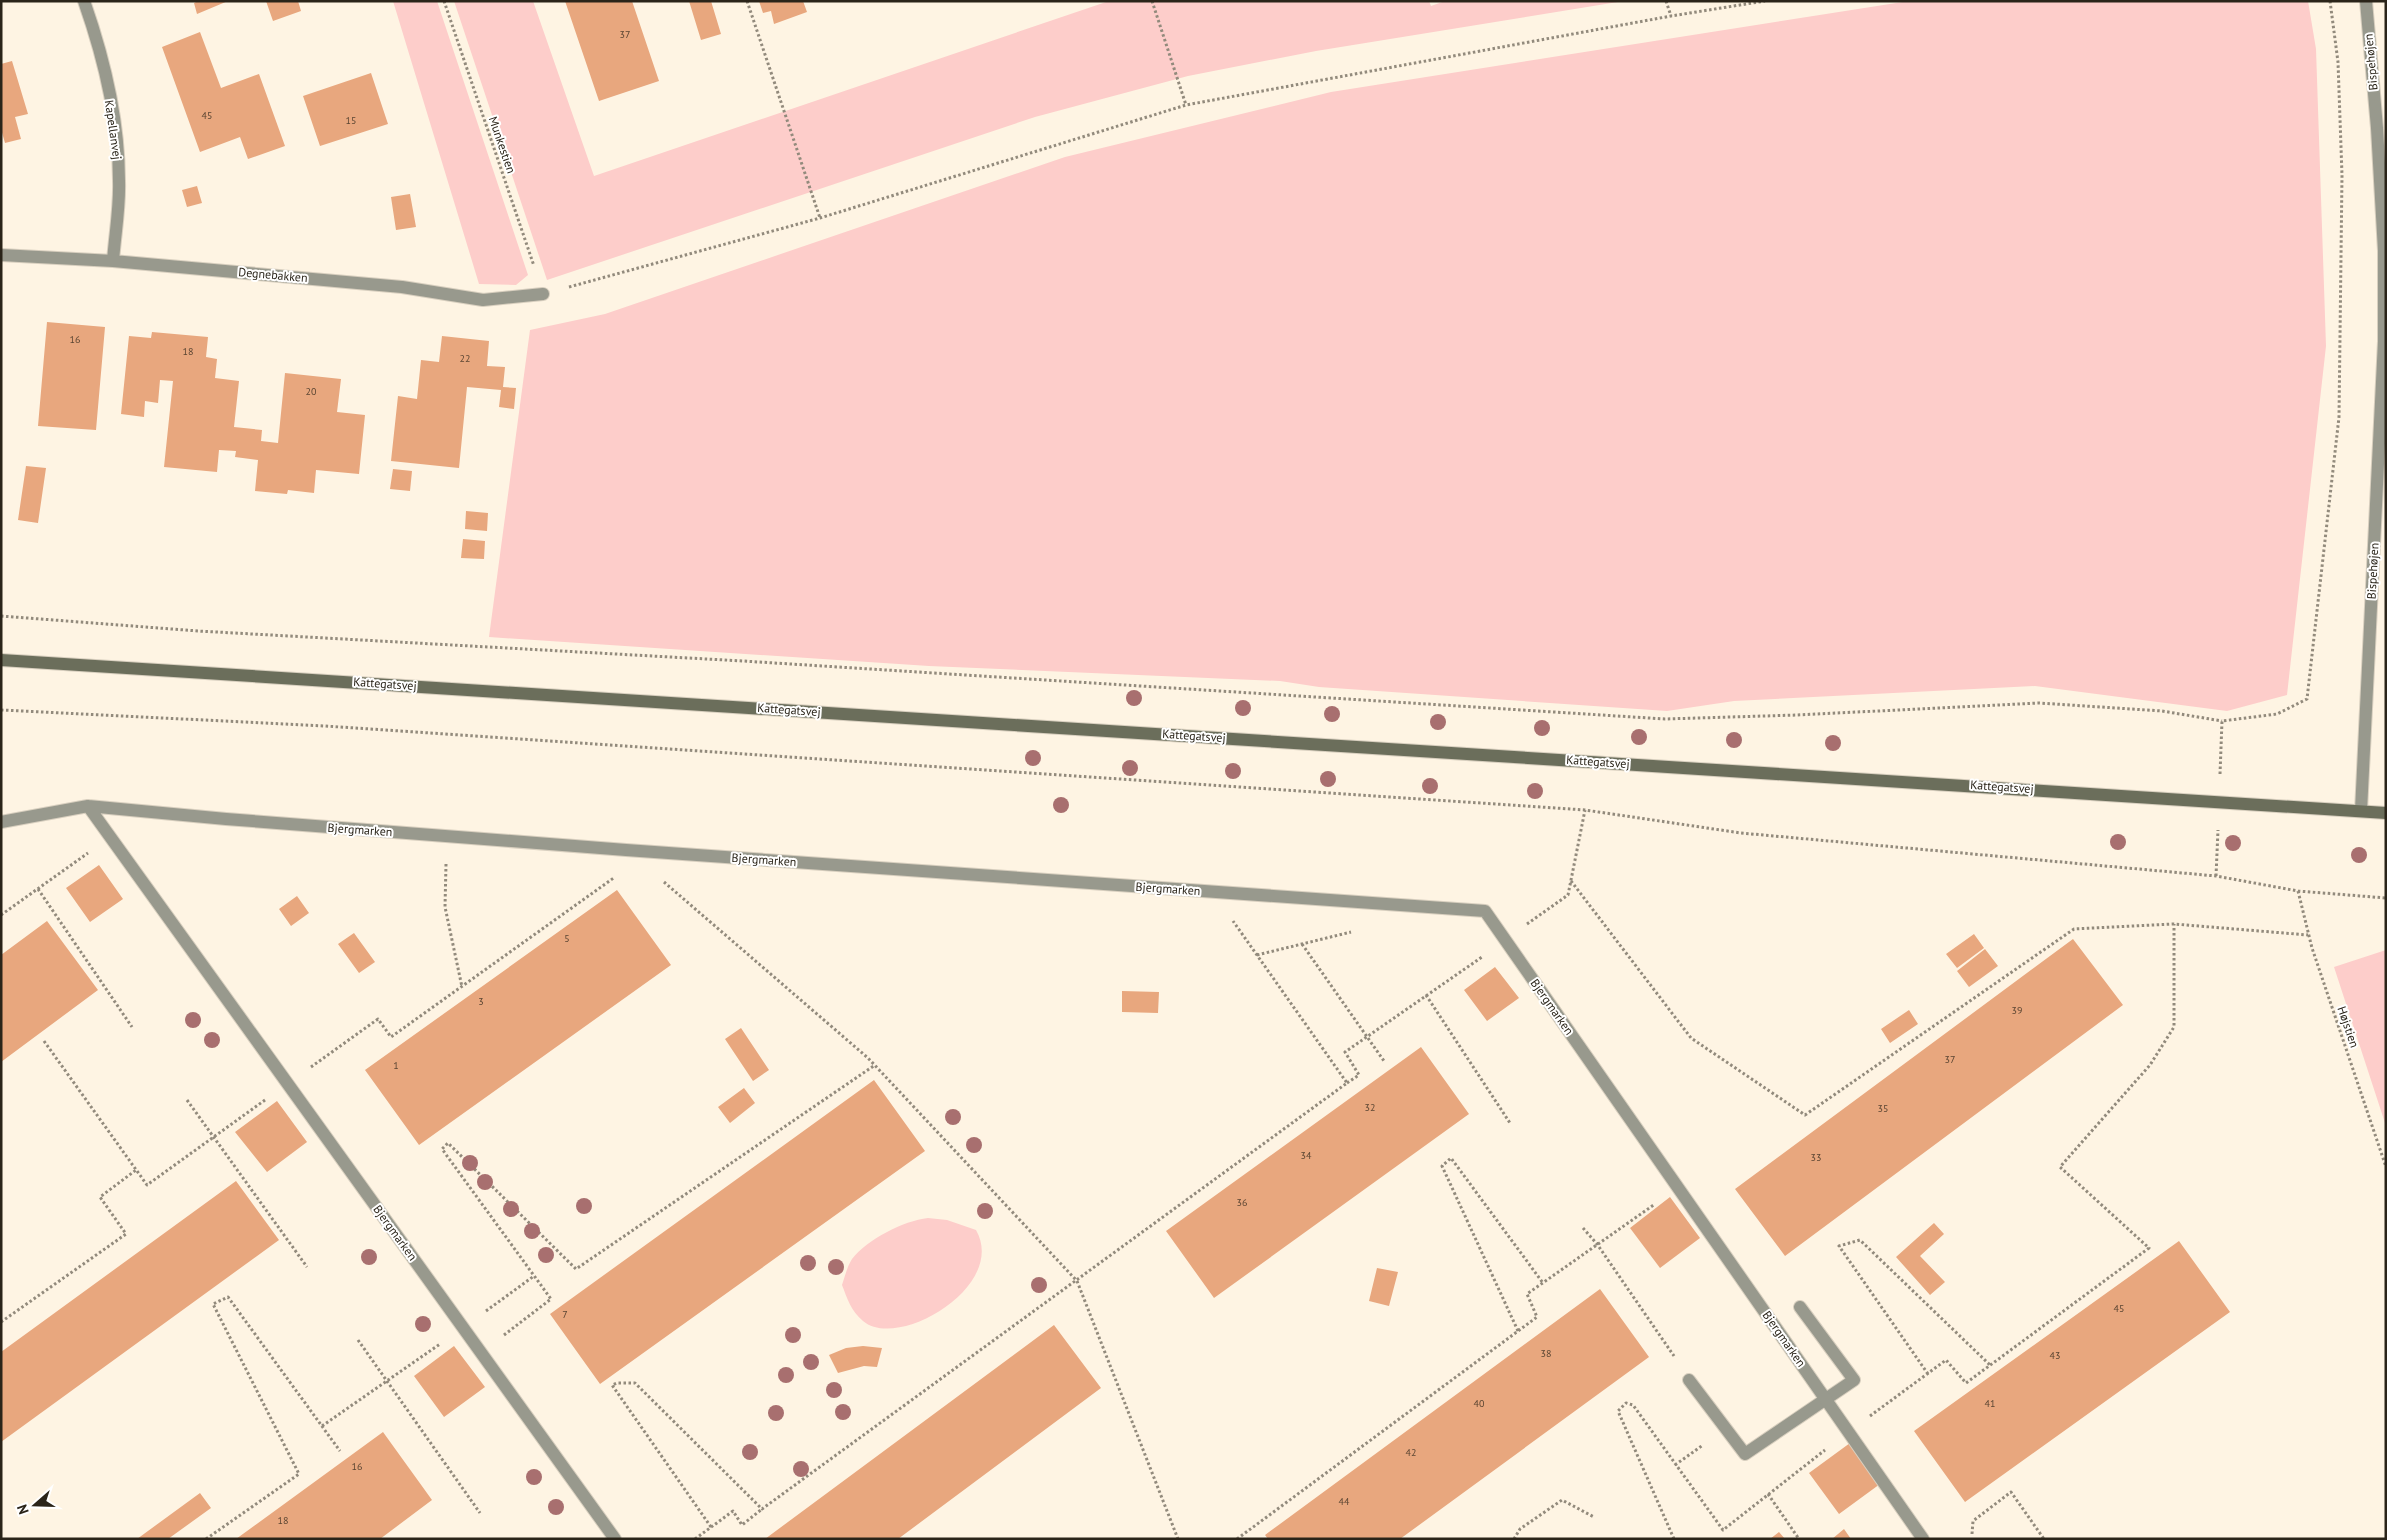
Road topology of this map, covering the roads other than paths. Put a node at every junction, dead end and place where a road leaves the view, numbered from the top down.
1 (84, 1) edge
2 (2366, 1) edge
3 (1, 255) edge
4 (112, 261) junction
5 (543, 294) road end
6 (1, 660) edge
7 (88, 806) junction
8 (2361, 811) junction
9 (2386, 813) edge
10 (1, 822) edge
11 (1800, 1307) dead end
12 (1689, 1380) road end
13 (1827, 1400) junction
14 (615, 1539) edge
15 (1923, 1539) edge

1 - 4 street, Kapellanvej
2 - 8 street, Bispehøjen
3 - 4 street, Degnebakken
4 - 5 street, Degnebakken
6 - 8 street, Kattegatsvej
7 - 10 street, Bjergmarken
7 - 13 street, Bjergmarken
7 - 14 street, Bjergmarken
8 - 9 street, Kattegatsvej
11 - 13 street
12 - 13 street
13 - 15 street, Bjergmarken

